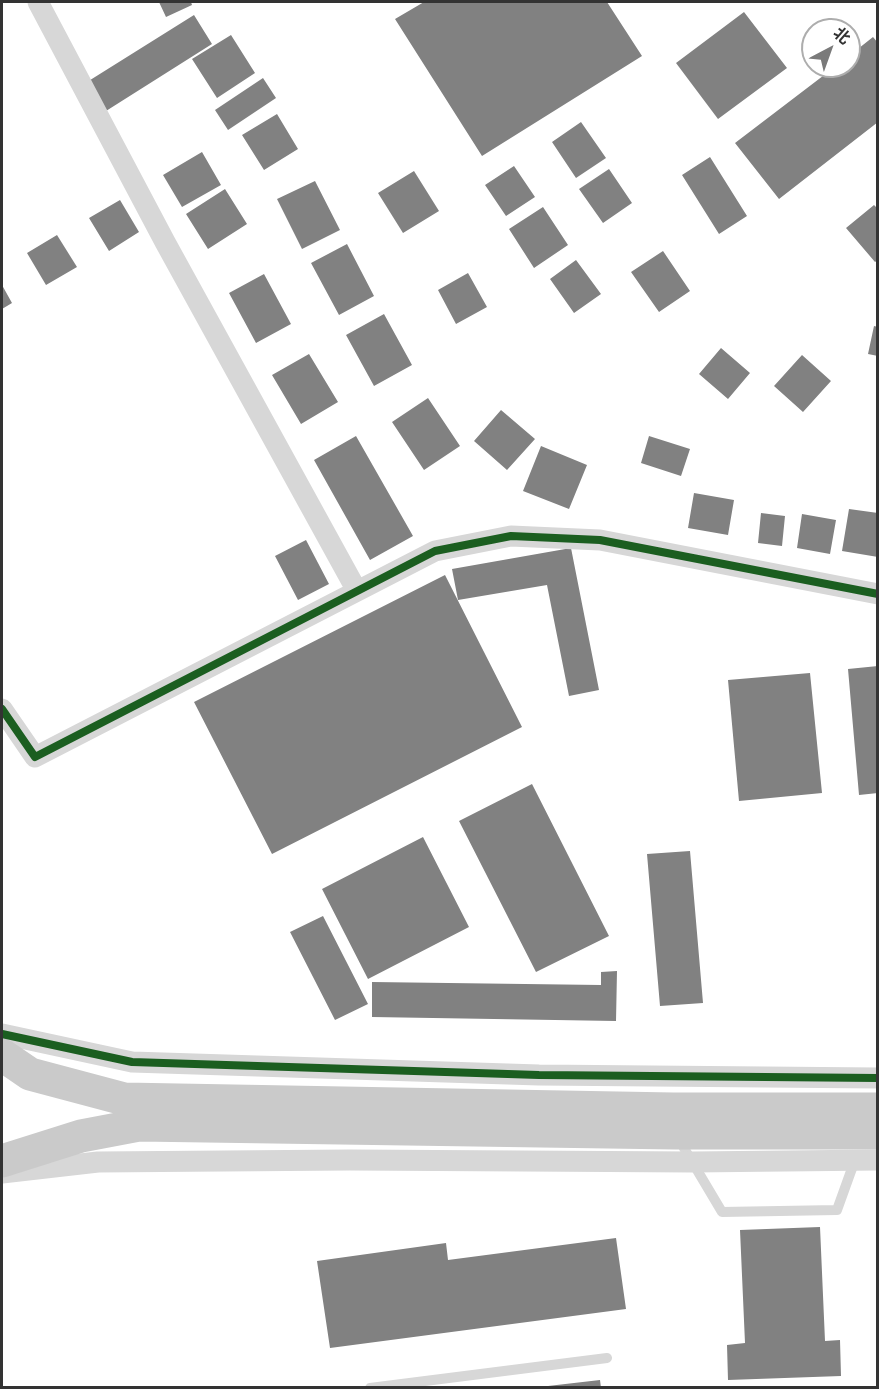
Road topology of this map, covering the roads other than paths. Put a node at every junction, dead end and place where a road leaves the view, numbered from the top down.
1 (38, 2) edge
2 (357, 591) junction
3 (878, 594) edge
4 (2, 709) edge
5 (2, 1034) edge
6 (2, 1055) edge
7 (878, 1078) edge
8 (675, 1133) junction
9 (869, 1141) edge
10 (2, 1161) edge
11 (693, 1162) junction
12 (2, 1173) edge
13 (607, 1358) dead end
14 (370, 1388) edge

1 - 2 street
2 - 3 street
2 - 4 street
5 - 7 street
6 - 9 main road
8 - 9 main road
8 - 10 main road
8 - 11 lane
9 - 11 street
9 - 11 lane
11 - 12 street
13 - 14 lane

